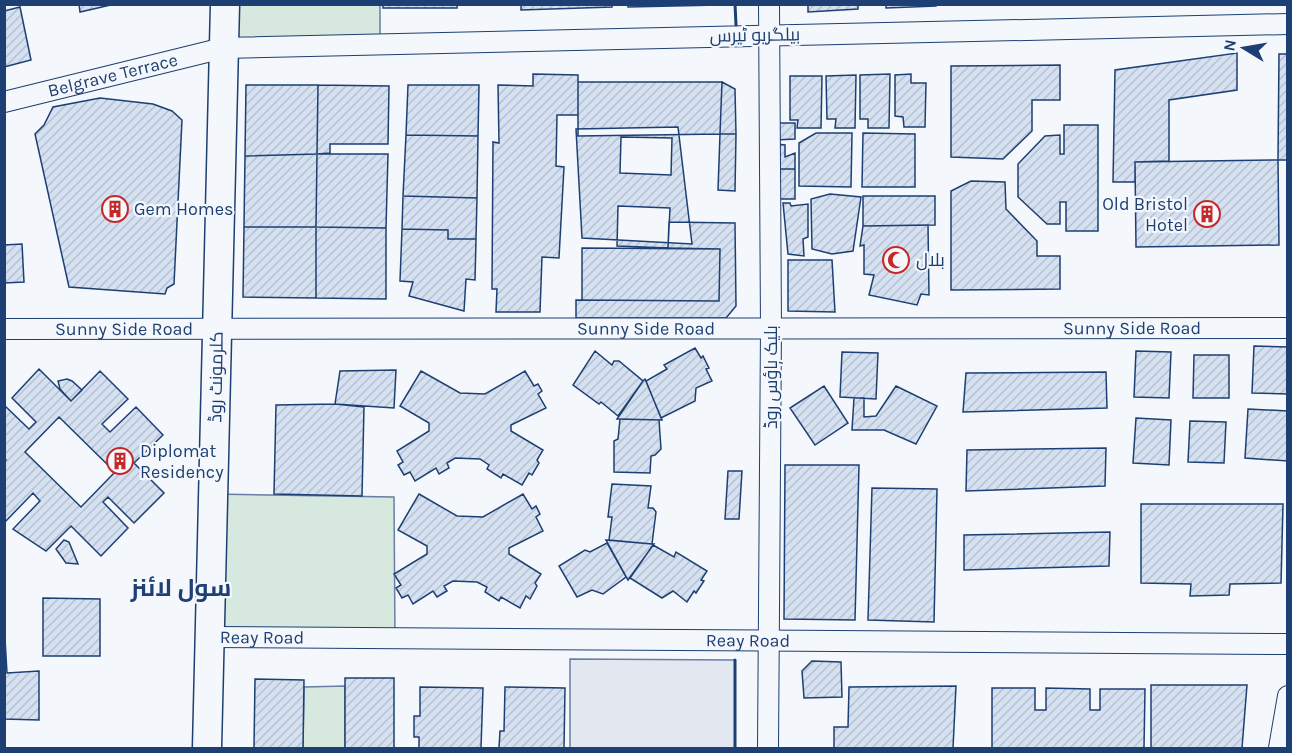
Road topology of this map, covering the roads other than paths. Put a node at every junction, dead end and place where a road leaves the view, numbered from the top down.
1 (225, 4) edge
2 (769, 4) edge
3 (1287, 24) edge
4 (770, 34) junction
5 (223, 48) junction
6 (4, 102) edge
7 (771, 328) junction
8 (1287, 328) edge
9 (218, 329) junction
10 (4, 330) edge
11 (210, 637) junction
12 (768, 640) junction
13 (1287, 644) edge
14 (1287, 696) edge
15 (207, 748) edge
16 (768, 748) edge
17 (1280, 748) edge

1 - 5 street, کلرمونٹ روڈ
2 - 4 street, بلیک ہاؤس روڈ
3 - 4 street, بیلگریو ٹیرس
4 - 5 street, بیلگریو ٹیرس
4 - 7 street, بلیک ہاؤس روڈ
5 - 6 street, Belgrave Terrace
5 - 9 street, کلرمونٹ روڈ
7 - 8 street, Sunny Side Road
7 - 9 street, Sunny Side Road
7 - 12 street, بلیک ہاؤس روڈ
9 - 10 street, Sunny Side Road
9 - 11 street, کلرمونٹ روڈ
11 - 12 street, Reay Road
11 - 15 street, کلرمونٹ روڈ
12 - 13 street, Reay Road
12 - 16 street, بلیک ہاؤس روڈ
14 - 17 street

